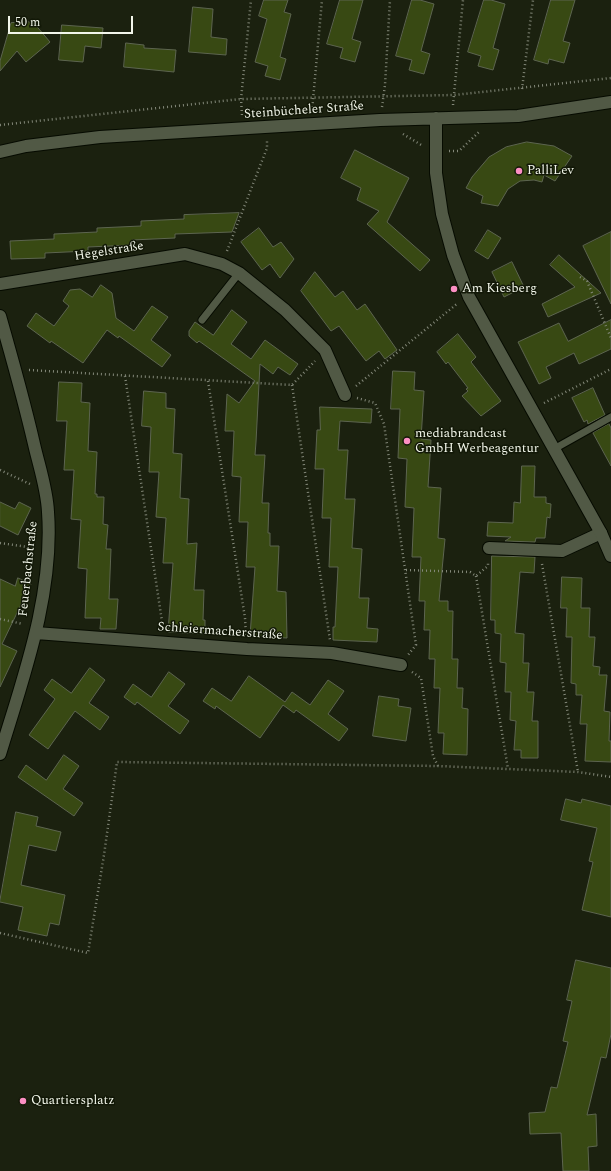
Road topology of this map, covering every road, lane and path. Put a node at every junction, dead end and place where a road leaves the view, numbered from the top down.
1 (251, 0) edge
2 (322, 0) edge
3 (390, 0) edge
4 (463, 0) edge
5 (533, 0) edge
6 (611, 78) edge
7 (522, 89) junction
8 (454, 95) junction
9 (384, 96) junction
10 (313, 98) junction
11 (241, 99) junction
12 (611, 102) edge
13 (452, 117) junction
14 (436, 118) junction
15 (380, 120) junction
16 (311, 124) junction
17 (0, 125) edge
18 (241, 129) junction
19 (267, 148) dead end
20 (0, 152) edge
21 (222, 264) junction
22 (239, 273) junction
23 (580, 277) dead end
24 (0, 284) edge
25 (469, 297) junction
26 (0, 316) edge
27 (202, 320) dead end
28 (611, 338) edge
29 (325, 350) junction
30 (15, 369) junction
31 (611, 369) edge
32 (124, 376) junction
33 (208, 381) junction
34 (292, 385) junction
35 (345, 395) junction
36 (531, 410) junction
37 (611, 417) edge
38 (554, 449) junction
39 (0, 470) edge
40 (44, 486) junction
41 (601, 533) junction
42 (0, 542) edge
43 (48, 548) junction
44 (489, 548) joint
45 (540, 551) junction
46 (611, 556) edge
47 (406, 570) junction
48 (476, 576) junction
49 (0, 619) edge
50 (15, 622) dead end
51 (36, 633) junction
52 (163, 643) junction
53 (247, 649) junction
54 (332, 652) junction
55 (401, 665) junction
56 (0, 754) edge
57 (438, 766) junction
58 (508, 769) junction
59 (578, 772) junction
60 (611, 777) edge
61 (0, 932) edge

1 - 11 path
2 - 10 path
3 - 9 path
4 - 8 path
5 - 7 path
6 - 7 path
7 - 8 path
8 - 9 path
8 - 13 path
9 - 10 path
9 - 15 path
10 - 11 path
10 - 16 path
11 - 17 path
11 - 18 path
12 - 13 street, Steinbücheler Straße
13 - 14 street, Steinbücheler Straße
14 - 15 street, Steinbücheler Straße
14 - 25 street
15 - 16 street, Steinbücheler Straße
16 - 18 street, Steinbücheler Straße
18 - 20 street, Steinbücheler Straße
19 - 21 path
21 - 22 street, Hegelstraße
21 - 24 street, Hegelstraße
22 - 27 lane
22 - 29 street, Hegelstraße
23 - 28 path
25 - 35 path
25 - 36 street
26 - 30 street, Feuerbachstraße
29 - 34 path
29 - 35 street, Hegelstraße
30 - 32 path
30 - 40 street, Feuerbachstraße
31 - 36 path
32 - 33 path
32 - 52 path
33 - 34 path
33 - 53 path
34 - 54 path
35 - 47 path
36 - 38 street
37 - 38 lane
38 - 41 street
39 - 40 path
40 - 43 street, Feuerbachstraße
41 - 45 street
41 - 46 street
42 - 43 path
43 - 51 street, Feuerbachstraße
44 - 45 street
44 - 48 path
45 - 59 path
47 - 48 path
47 - 55 path
48 - 58 path
49 - 50 path
51 - 52 street, Schleiermacherstraße
51 - 56 street, Feuerbachstraße
52 - 53 street, Schleiermacherstraße
53 - 54 street, Schleiermacherstraße
54 - 55 street, Schleiermacherstraße
55 - 57 path
57 - 58 path
57 - 61 path
58 - 59 path
59 - 60 path

